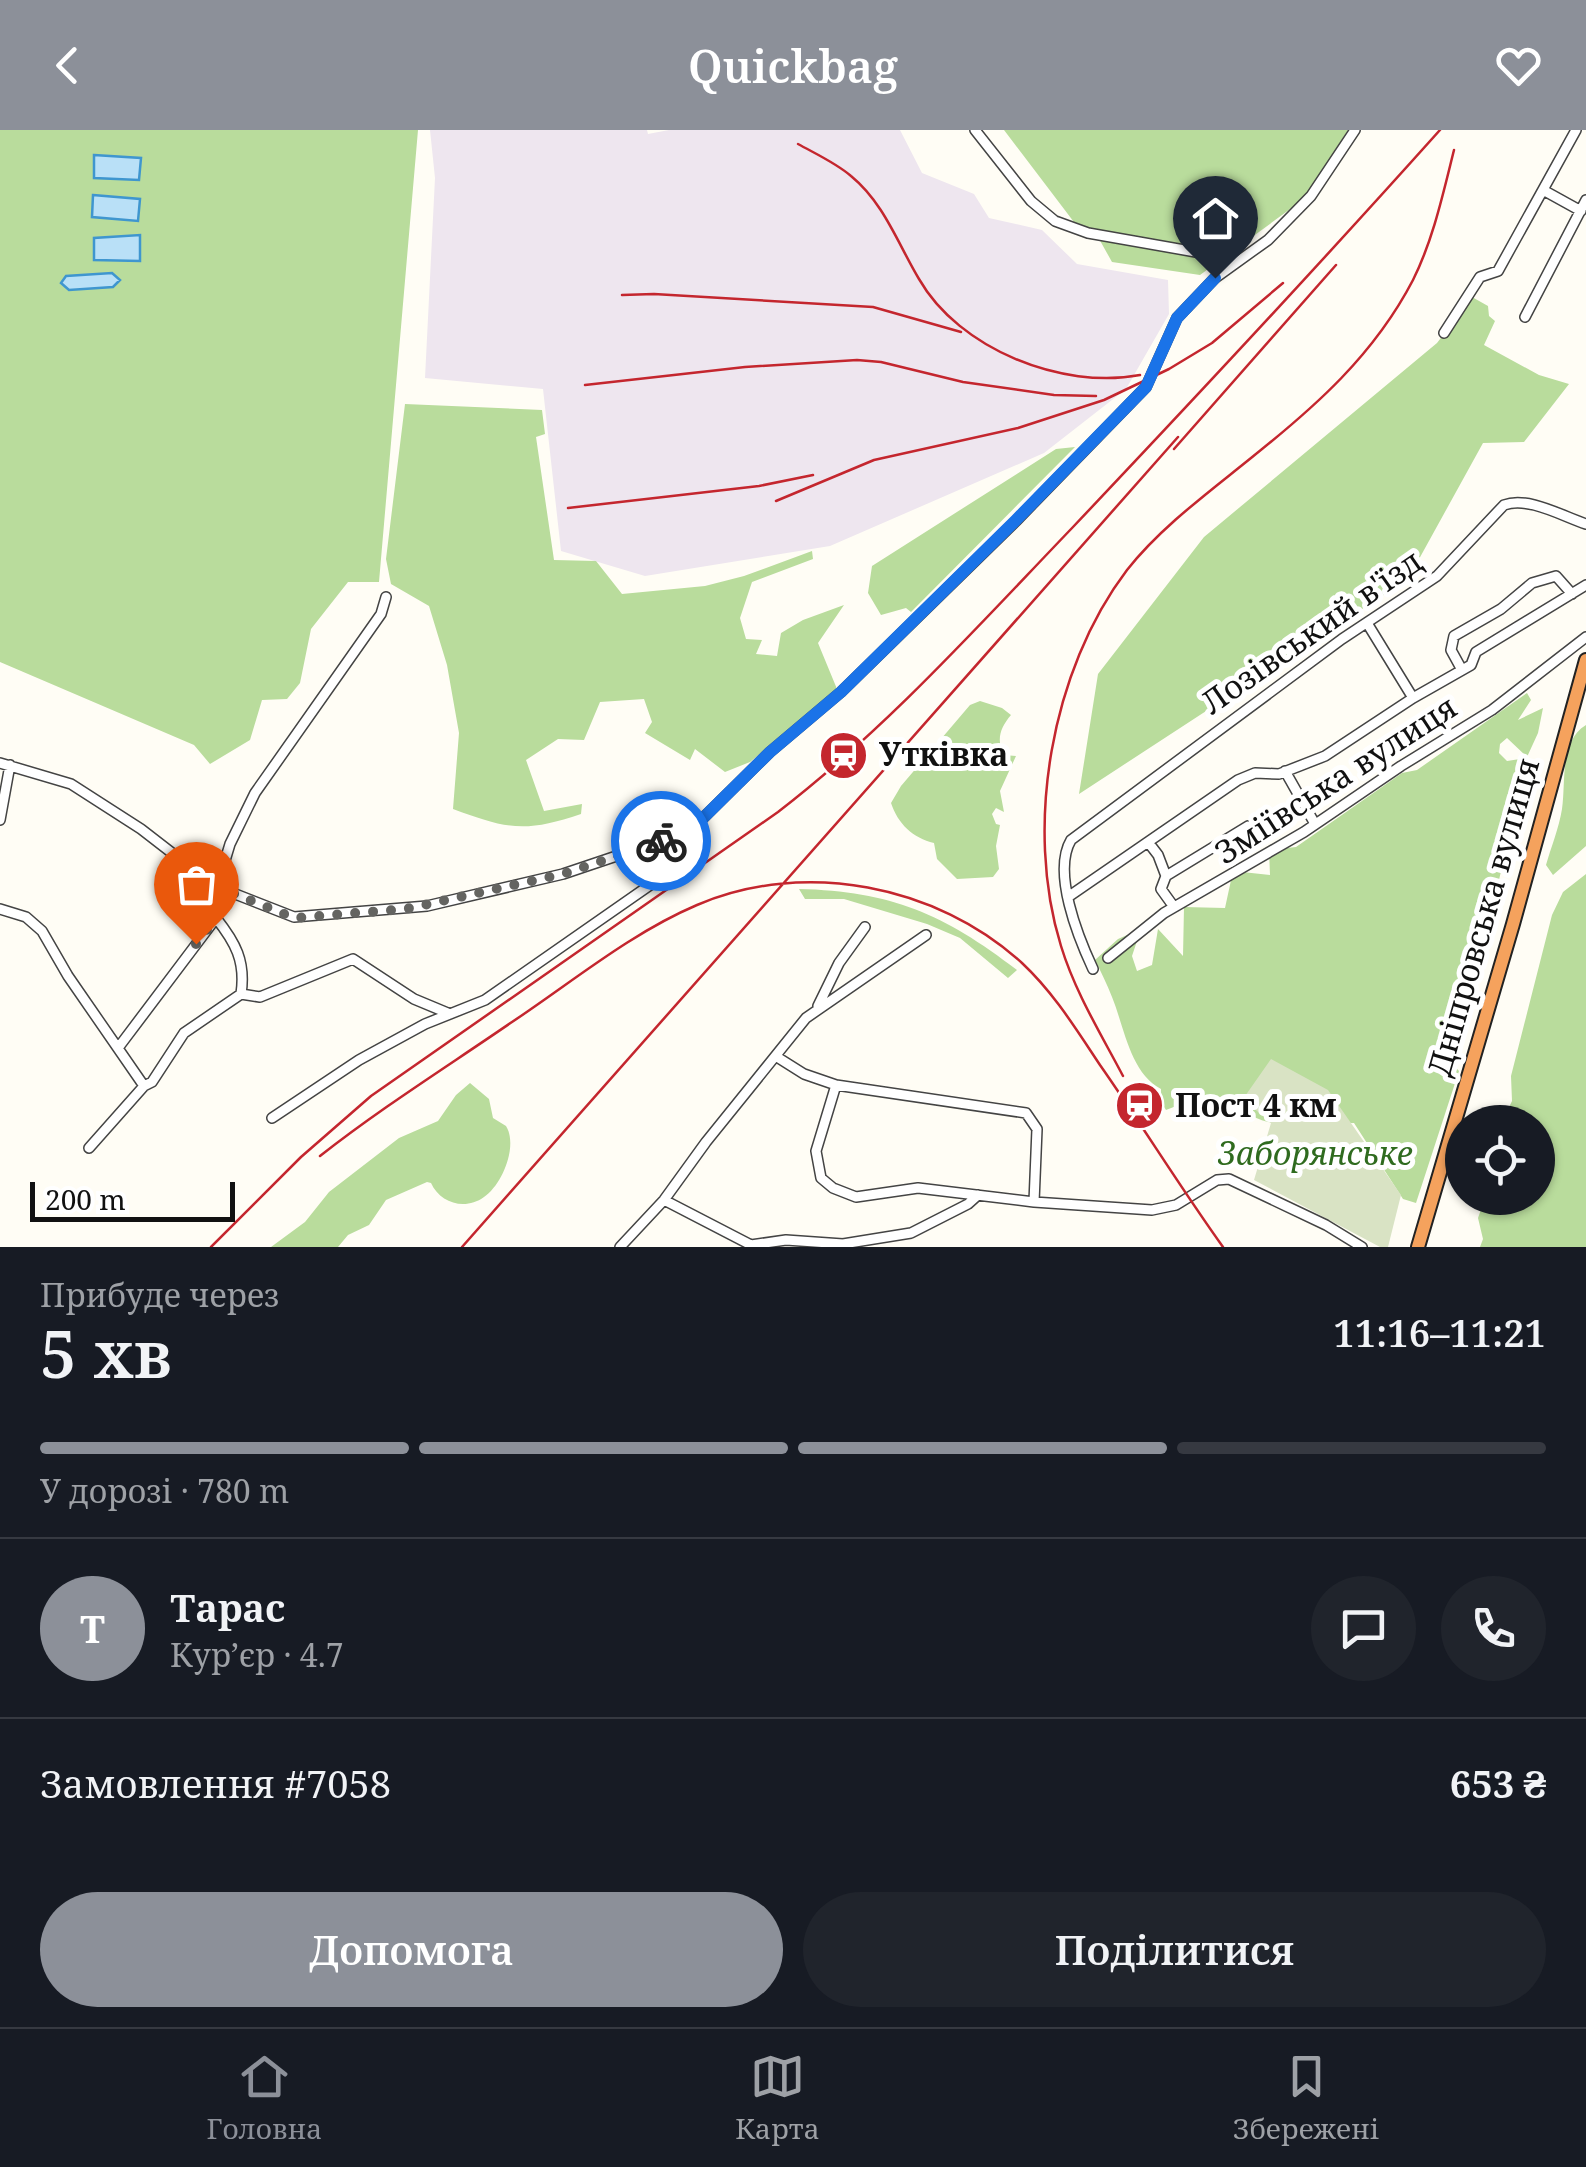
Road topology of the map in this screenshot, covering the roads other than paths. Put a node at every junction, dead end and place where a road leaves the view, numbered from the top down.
1 (975, 130) edge
2 (1354, 130) edge
3 (1576, 130) edge
4 (1586, 137) edge
5 (1543, 190) junction
6 (1586, 200) edge
7 (1581, 211) junction
8 (1224, 271) junction
9 (1525, 317) dead end
10 (1444, 333) dead end
11 (1586, 524) edge
12 (1586, 585) edge
13 (1572, 594) junction
14 (386, 596) dead end
15 (1504, 607) junction
16 (1366, 623) junction
17 (1516, 628) junction
18 (1586, 637) edge
19 (1586, 660) edge
20 (1462, 670) junction
21 (1413, 698) junction
22 (5, 764) edge
23 (1284, 771) junction
24 (0, 820) edge
25 (1315, 824) junction
26 (1248, 826) dead end
27 (682, 834) junction
28 (1148, 842) junction
29 (1166, 876) junction
30 (225, 890) junction
31 (1068, 897) junction
32 (1174, 907) junction
33 (0, 909) edge
34 (216, 918) junction
35 (865, 927) dead end
36 (926, 934) dead end
37 (1108, 958) dead end
38 (1094, 969) dead end
39 (241, 994) junction
40 (817, 1008) junction
41 (450, 1014) junction
42 (118, 1048) junction
43 (777, 1057) junction
44 (836, 1085) junction
45 (144, 1086) junction
46 (272, 1118) dead end
47 (89, 1148) dead end
48 (978, 1194) junction
49 (664, 1200) junction
50 (1034, 1202) junction
51 (620, 1247) edge
52 (1362, 1247) edge
53 (1418, 1247) edge

1 - 8 street
2 - 8 street
3 - 4 street
3 - 5 street
5 - 7 street
5 - 10 street
6 - 7 street
7 - 9 street
8 - 27 street
11 - 16 street, Лозівський в'їзд
12 - 13 street
13 - 15 street
13 - 17 street
14 - 30 street
15 - 17 street
15 - 20 street
16 - 21 street
16 - 31 street, Лозівський в'їзд
17 - 20 street
18 - 25 street, Зміївська вулиця
19 - 53 highway, Дніпровська вулиця
20 - 21 street
21 - 23 street
22 - 24 street
22 - 30 street
23 - 25 street
23 - 28 street
25 - 32 street, Зміївська вулиця
26 - 29 street
27 - 30 street
27 - 41 street
28 - 29 street
28 - 31 street
29 - 32 street
30 - 34 street
31 - 38 street
32 - 37 street, Зміївська вулиця
33 - 42 street
34 - 39 street
34 - 42 street
35 - 40 street
36 - 40 street
39 - 41 street
39 - 45 street
40 - 43 street
41 - 46 street
42 - 45 street
43 - 44 street
43 - 49 street
44 - 48 street
44 - 50 street
45 - 47 street
48 - 49 street
48 - 50 street
49 - 51 street
50 - 52 street

